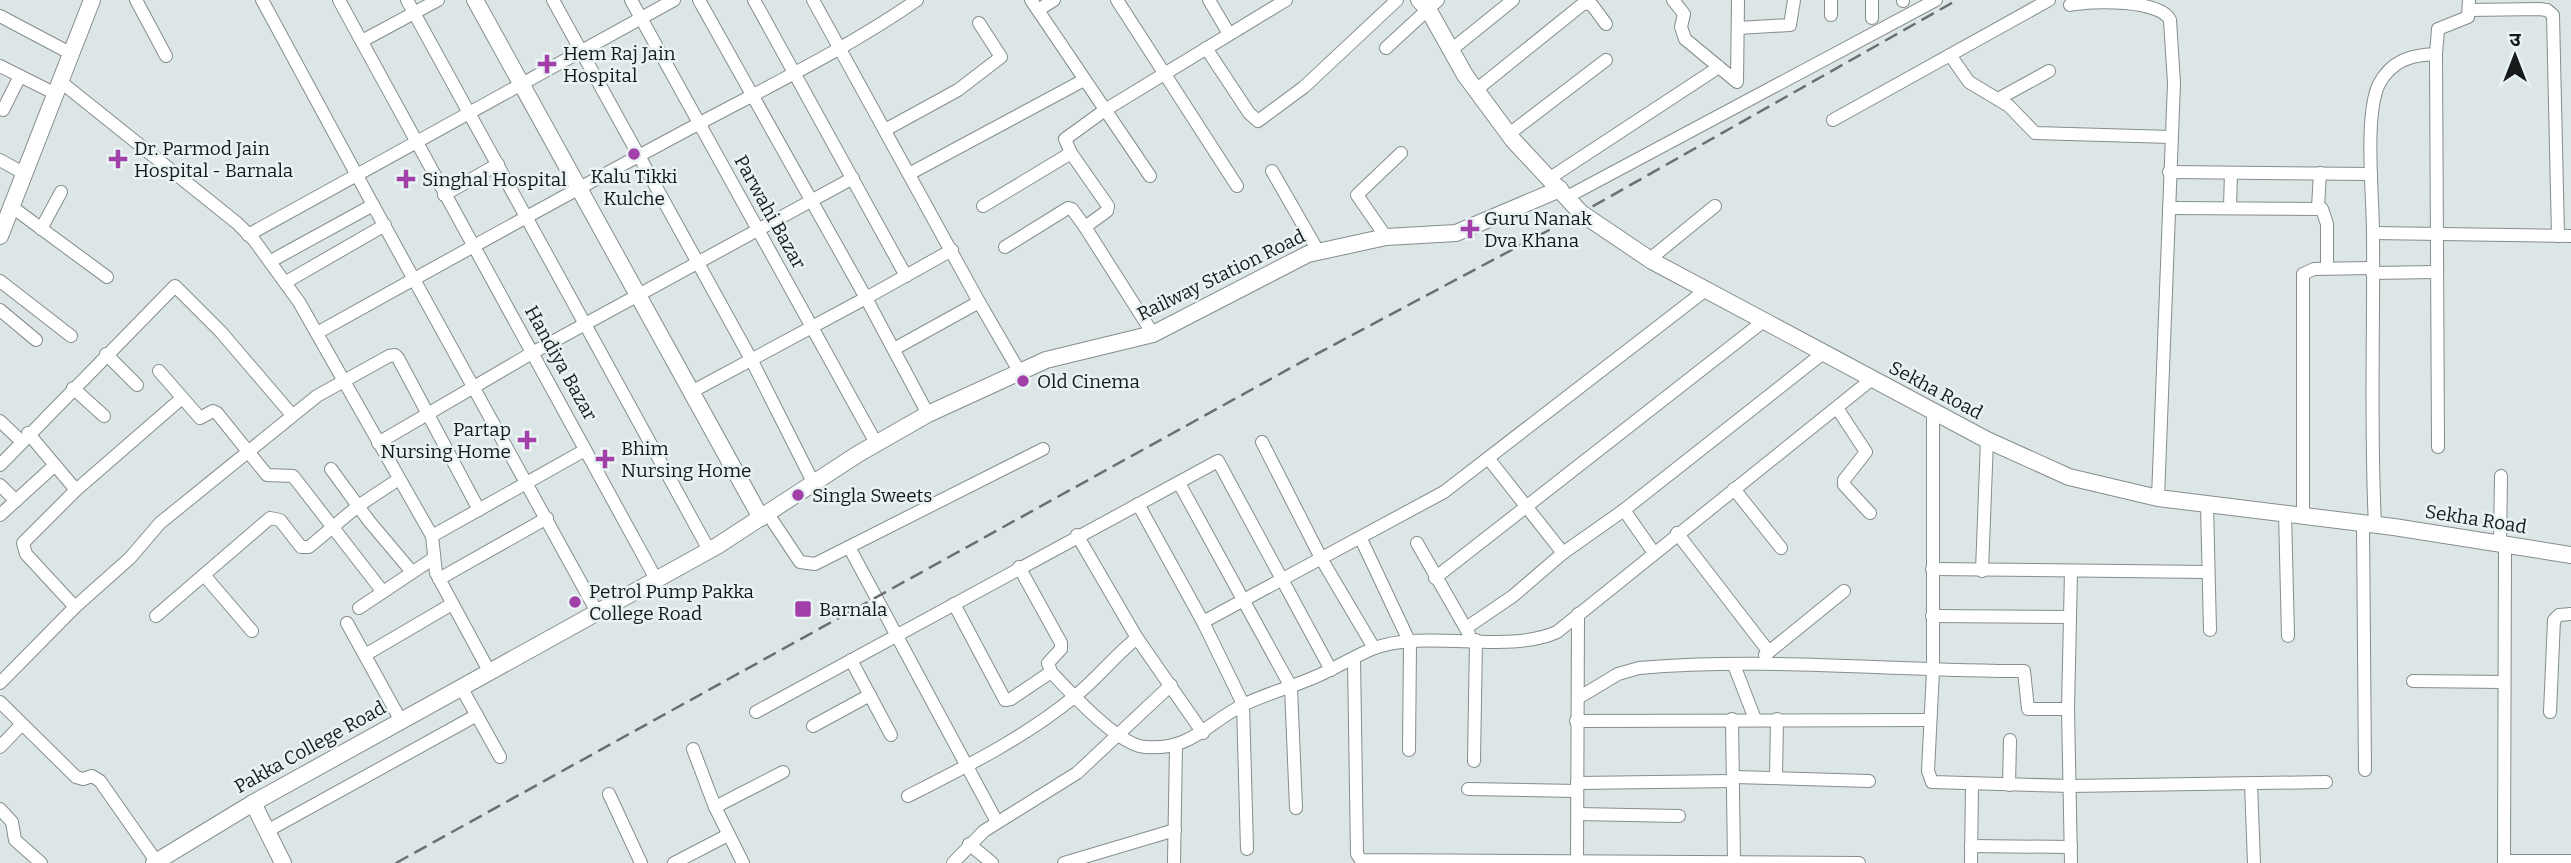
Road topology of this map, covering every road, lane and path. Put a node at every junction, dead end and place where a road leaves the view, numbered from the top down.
1 (92, 0) edge
2 (136, 0) edge
3 (262, 0) edge
4 (339, 0) edge
5 (407, 0) edge
6 (438, 0) edge
7 (475, 0) edge
8 (486, 0) edge
9 (553, 0) edge
10 (631, 0) edge
11 (674, 0) edge
12 (699, 0) edge
13 (754, 0) edge
14 (813, 0) edge
15 (917, 0) edge
16 (1054, 0) edge
17 (1117, 0) edge
18 (1209, 0) edge
19 (1397, 0) edge
20 (1513, 0) edge
21 (1674, 0) edge
22 (1738, 0) edge
23 (1794, 0) edge
24 (1831, 0) edge
25 (1872, 0) edge
26 (1936, 0) edge
27 (2049, 0) edge
28 (1278, 2) edge
29 (1428, 3) edge
30 (1035, 5) edge
31 (2070, 5) dead end
32 (2469, 5) edge
33 (414, 13) junction
34 (1831, 15) dead end
35 (0, 16) edge
36 (641, 18) junction
37 (1872, 18) dead end
38 (979, 23) dead end
39 (1606, 24) dead end
40 (1738, 28) junction
41 (1230, 34) junction
42 (362, 41) junction
43 (839, 46) junction
44 (1206, 48) junction
45 (1387, 48) dead end
46 (1451, 50) junction
47 (580, 51) junction
48 (70, 53) junction
49 (2436, 54) junction
50 (1951, 55) junction
51 (166, 56) dead end
52 (1606, 60) dead end
53 (0, 66) edge
54 (1719, 67) junction
55 (2571, 69) edge
56 (2556, 70) junction
57 (796, 71) junction
58 (2049, 71) dead end
59 (1164, 74) junction
60 (20, 76) junction
61 (525, 79) junction
62 (1084, 80) junction
63 (1737, 82) junction
64 (59, 88) junction
65 (1476, 90) junction
66 (751, 95) junction
67 (1752, 98) junction
68 (1998, 99) junction
69 (3, 110) dead end
70 (1105, 110) junction
71 (469, 112) junction
72 (1833, 120) dead end
73 (699, 123) junction
74 (885, 130) junction
75 (1509, 134) junction
76 (2171, 137) junction
77 (416, 141) junction
78 (1071, 153) junction
79 (1401, 153) dead end
80 (639, 155) junction
81 (0, 160) edge
82 (498, 164) junction
83 (1272, 171) dead end
84 (2169, 172) junction
85 (2231, 173) junction
86 (2320, 173) junction
87 (25, 174) junction
88 (356, 174) junction
89 (909, 174) junction
90 (2371, 174) junction
91 (1150, 177) dead end
92 (853, 178) junction
93 (584, 185) junction
94 (1237, 186) dead end
95 (1559, 188) junction
96 (61, 192) dead end
97 (444, 195) junction
98 (810, 201) junction
99 (373, 205) junction
100 (983, 206) dead end
101 (1714, 206) dead end
102 (12, 207) junction
103 (2230, 207) junction
104 (2318, 207) junction
105 (2169, 208) junction
106 (526, 216) junction
107 (385, 225) junction
108 (1085, 227) junction
109 (41, 229) junction
110 (758, 230) junction
111 (2373, 233) junction
112 (2435, 234) junction
113 (248, 235) junction
114 (0, 236) edge
115 (2564, 236) edge
116 (1386, 237) junction
117 (472, 246) junction
118 (1005, 247) dead end
119 (952, 250) junction
120 (1318, 251) junction
121 (1650, 259) junction
122 (271, 261) junction
123 (697, 263) junction
124 (2327, 268) junction
125 (2372, 270) junction
126 (2436, 272) junction
127 (906, 276) junction
128 (107, 278) dead end
129 (414, 279) junction
130 (0, 281) edge
131 (286, 282) junction
132 (1707, 289) junction
133 (644, 294) junction
134 (866, 298) junction
135 (979, 302) junction
136 (0, 310) edge
137 (1765, 320) junction
138 (586, 325) junction
139 (812, 328) junction
140 (317, 333) junction
141 (1153, 334) junction
142 (71, 336) dead end
143 (36, 340) dead end
144 (894, 349) junction
145 (532, 353) junction
146 (106, 354) junction
147 (1822, 354) junction
148 (752, 361) junction
149 (159, 371) dead end
150 (1019, 371) junction
151 (343, 379) junction
152 (1872, 379) junction
153 (137, 385) dead end
154 (475, 386) junction
155 (73, 388) junction
156 (698, 389) junction
157 (182, 398) junction
158 (1837, 408) junction
159 (1933, 413) junction
160 (427, 414) junction
161 (928, 414) junction
162 (292, 415) junction
163 (104, 416) dead end
164 (0, 421) edge
165 (25, 437) junction
166 (1987, 440) junction
167 (1262, 442) dead end
168 (378, 443) junction
169 (876, 443) junction
170 (2438, 447) dead end
171 (1043, 449) dead end
172 (585, 450) junction
173 (246, 451) junction
174 (1488, 458) junction
175 (0, 464) edge
176 (55, 465) junction
177 (331, 469) dead end
178 (2501, 476) dead end
179 (399, 479) junction
180 (528, 482) junction
181 (1179, 483) junction
182 (814, 484) junction
183 (0, 485) edge
184 (1734, 489) junction
185 (76, 490) junction
186 (2158, 498) junction
187 (16, 501) junction
188 (2207, 504) junction
189 (1138, 505) junction
190 (358, 506) junction
191 (1526, 506) junction
192 (479, 510) junction
193 (1624, 510) junction
194 (1870, 513) dead end
195 (2285, 513) junction
196 (0, 515) edge
197 (2303, 515) junction
198 (765, 516) junction
199 (547, 518) junction
200 (2369, 524) junction
201 (332, 529) junction
202 (1677, 533) junction
203 (432, 536) junction
204 (1077, 536) junction
205 (1361, 539) junction
206 (1417, 543) dead end
207 (2502, 544) junction
208 (849, 547) junction
209 (1780, 548) dead end
210 (709, 550) junction
211 (1563, 553) junction
212 (1654, 553) junction
213 (2571, 555) edge
214 (434, 558) junction
215 (1322, 560) junction
216 (1019, 567) junction
217 (1932, 569) junction
218 (412, 572) junction
219 (1982, 572) junction
220 (2071, 572) junction
221 (2208, 572) junction
222 (204, 575) junction
223 (1435, 578) junction
224 (439, 579) junction
225 (656, 579) junction
226 (1282, 580) junction
227 (1844, 591) dead end
228 (383, 592) junction
229 (1243, 601) junction
230 (452, 604) junction
231 (954, 604) junction
232 (75, 607) junction
233 (359, 608) dead end
234 (596, 610) junction
235 (1578, 614) junction
236 (2571, 614) edge
237 (156, 616) dead end
238 (1932, 616) junction
239 (2070, 617) junction
240 (1203, 622) junction
241 (347, 623) dead end
242 (2210, 630) dead end
243 (252, 631) dead end
244 (896, 635) junction
245 (1471, 636) junction
246 (2288, 636) dead end
247 (1137, 638) junction
248 (1410, 643) junction
249 (1374, 648) junction
250 (1769, 652) junction
251 (365, 656) junction
252 (1354, 659) junction
253 (851, 660) junction
254 (1754, 664) junction
255 (1734, 665) junction
256 (1331, 670) junction
257 (489, 671) junction
258 (1933, 671) junction
259 (1051, 672) junction
260 (2413, 681) dead end
261 (2503, 682) junction
262 (0, 683) edge
263 (1171, 685) junction
264 (461, 687) junction
265 (1292, 687) junction
266 (870, 695) junction
267 (1075, 696) junction
268 (1578, 698) junction
269 (0, 702) edge
270 (1243, 704) junction
271 (2068, 709) junction
272 (756, 712) dead end
273 (2550, 712) dead end
274 (477, 715) junction
275 (1732, 719) junction
276 (1755, 719) junction
277 (1777, 719) junction
278 (1930, 720) junction
279 (401, 721) junction
280 (1576, 721) junction
281 (22, 724) junction
282 (813, 726) dead end
283 (1203, 733) junction
284 (891, 735) dead end
285 (1121, 735) junction
286 (2010, 740) dead end
287 (1176, 745) junction
288 (0, 747) edge
289 (693, 749) dead end
290 (1409, 750) dead end
291 (500, 757) dead end
292 (1474, 761) dead end
293 (966, 767) junction
294 (2365, 770) dead end
295 (783, 772) dead end
296 (1776, 778) junction
297 (1733, 779) junction
298 (1868, 781) dead end
299 (2326, 782) dead end
300 (2251, 784) junction
301 (1972, 785) junction
302 (2010, 785) junction
303 (2071, 786) junction
304 (1577, 787) junction
305 (1468, 789) dead end
306 (609, 794) dead end
307 (908, 796) dead end
308 (253, 803) junction
309 (715, 807) junction
310 (1296, 808) dead end
311 (0, 809) edge
312 (1578, 814) junction
313 (1679, 816) dead end
314 (997, 822) junction
315 (1174, 830) junction
316 (267, 831) junction
317 (728, 835) junction
318 (969, 844) junction
319 (1972, 846) junction
320 (2071, 847) junction
321 (1247, 849) dead end
322 (159, 861) edge
323 (2571, 861) edge
324 (1577, 862) edge
325 (1734, 862) edge
326 (2504, 862) edge
327 (41, 863) edge
328 (283, 863) edge
329 (640, 863) edge
330 (674, 863) edge
331 (743, 863) edge
332 (953, 863) edge
333 (992, 863) edge
334 (1064, 863) edge
335 (1174, 863) edge
336 (1690, 863) edge
337 (1859, 863) edge
338 (1971, 863) edge
339 (2071, 863) edge
340 (2254, 863) edge

1 - 48 street
2 - 51 street
3 - 88 street
4 - 42 street, Handiya Bazar
5 - 33 street
6 - 33 street
7 - 61 street
8 - 61 street
9 - 47 street
10 - 36 street, Parwahi Bazar
11 - 36 street
12 - 66 street
13 - 57 street
14 - 43 street
15 - 43 street
16 - 30 street
17 - 59 street
18 - 41 street
19 - 44 street
20 - 46 street
21 - 54 street
22 - 40 street
23 - 40 street
24 - 34 street
25 - 37 street
26 - 67 street
27 - 50 street
28 - 41 street
29 - 45 street
29 - 46 street, Sekha Road
30 - 62 street
31 - 76 street
32 - 49 street
32 - 56 street
33 - 42 street
33 - 71 street
35 - 48 street
36 - 47 street
36 - 73 street, Parwahi Bazar
38 - 74 street
39 - 65 street
40 - 63 street
41 - 44 street
42 - 77 street, Handiya Bazar
43 - 57 street
43 - 74 street
44 - 59 street
46 - 65 street, Sekha Road
47 - 61 street
47 - 80 street
48 - 64 street
49 - 90 street
49 - 112 street
50 - 68 street
50 - 72 street
52 - 75 street
53 - 60 street
54 - 63 street
54 - 95 street
55 - 56 street
56 - 115 street
57 - 66 street
57 - 92 street
58 - 68 street
59 - 70 street
59 - 94 street
60 - 64 street
60 - 69 street
61 - 71 street
61 - 93 street
62 - 70 street
62 - 89 street
63 - 67 street
64 - 87 street
64 - 113 street
65 - 75 street, Sekha Road
66 - 73 street
66 - 98 street
67 - 95 street
68 - 76 street
70 - 78 street
70 - 91 street
71 - 77 street
71 - 82 street
73 - 80 street
73 - 110 street, Parwahi Bazar
74 - 89 street
75 - 95 street, Sekha Road
76 - 84 street
77 - 88 street
77 - 97 street, Handiya Bazar
78 - 100 street
78 - 108 street
79 - 116 street
80 - 93 street
80 - 123 street
81 - 87 street
82 - 97 street
82 - 106 street
83 - 120 street
84 - 85 street
84 - 105 street
85 - 86 street
85 - 103 street
86 - 90 street
86 - 104 street
87 - 102 street
88 - 99 street
88 - 113 street
89 - 119 street
90 - 111 street
92 - 98 street
92 - 127 street
93 - 106 street
93 - 133 street
95 - 116 street, Railway Station Road
95 - 121 street, Sekha Road
96 - 109 street
97 - 117 street, Handiya Bazar
98 - 110 street
98 - 134 street
99 - 107 street
99 - 122 street
101 - 121 street
102 - 109 street
102 - 114 street
103 - 104 street
103 - 105 street
104 - 124 street
105 - 186 street
106 - 117 street
106 - 138 street
107 - 129 street
107 - 131 street
108 - 118 street
108 - 141 street
109 - 128 street
110 - 123 street
110 - 139 street, Parwahi Bazar
111 - 112 street
111 - 125 street
112 - 115 street
112 - 126 street
113 - 122 street
116 - 120 street, Railway Station Road
117 - 129 street
117 - 145 street, Handiya Bazar
119 - 127 street
119 - 135 street
120 - 141 street, Railway Station Road
121 - 132 street, Sekha Road
122 - 131 street
123 - 133 street
123 - 148 street
124 - 125 street
124 - 197 street
125 - 126 street
125 - 200 street
126 - 170 street
127 - 134 street
129 - 140 street
129 - 154 street
130 - 142 street
131 - 140 street
132 - 137 street, Sekha Road
132 - 174 street
133 - 138 street
133 - 156 street
134 - 139 street
134 - 144 street
135 - 144 street
135 - 150 street
136 - 143 street
137 - 147 street, Sekha Road
137 - 191 street
138 - 145 street
138 - 210 street
139 - 148 street
139 - 169 street, Parwahi Bazar
140 - 151 street
141 - 150 street, Railway Station Road
144 - 161 street
145 - 154 street
145 - 172 street, Handiya Bazar
146 - 153 street
146 - 155 street
146 - 162 street
147 - 152 street, Sekha Road
147 - 193 street
148 - 156 street
148 - 182 street
149 - 157 street
150 - 161 street, Railway Station Road
151 - 160 street
151 - 162 street
151 - 168 street
152 - 158 street
152 - 159 street, Sekha Road
154 - 160 street
154 - 180 street
155 - 163 street
155 - 165 street
156 - 198 street
157 - 173 street
157 - 185 street
158 - 184 street
158 - 194 street
159 - 166 street, Sekha Road
159 - 217 street
160 - 168 street
160 - 192 street
161 - 169 street, Railway Station Road
162 - 173 street
164 - 165 street
165 - 175 street
165 - 176 street
166 - 186 street, Sekha Road
166 - 219 street
167 - 215 street
168 - 179 street
169 - 182 street, Railway Station Road
171 - 208 street
172 - 180 street
172 - 225 street, Handiya Bazar
173 - 201 street
173 - 232 street
174 - 191 street
174 - 205 street
176 - 185 street
176 - 187 street
177 - 190 street
178 - 207 street
179 - 190 street
179 - 203 street
180 - 192 street
180 - 199 street
181 - 189 street
181 - 226 street
181 - 229 street
182 - 198 street, Railway Station Road
183 - 187 street
184 - 202 street
184 - 209 street
185 - 232 street
186 - 188 street, Sekha Road
187 - 196 street
188 - 195 street, Sekha Road
188 - 221 street
189 - 204 street
189 - 240 street
190 - 201 street
190 - 218 street
191 - 211 street
191 - 223 street
192 - 203 street
193 - 211 street
193 - 212 street
195 - 197 street, Sekha Road
195 - 246 street
197 - 200 street, Sekha Road
198 - 208 street
198 - 210 street, Railway Station Road
199 - 224 street
199 - 234 street
200 - 207 street, Sekha Road
200 - 294 street
201 - 222 street
201 - 228 street
202 - 212 street
202 - 250 street
203 - 214 street
204 - 216 street
204 - 247 street
205 - 215 street
205 - 248 street
206 - 223 street
207 - 213 street, Sekha Road
207 - 261 street
208 - 244 street
210 - 225 street, Railway Station Road
211 - 245 street
212 - 235 street
214 - 218 street
214 - 224 street
215 - 226 street
215 - 249 street
216 - 231 street
216 - 259 street
217 - 219 street
217 - 238 street
218 - 228 street
219 - 220 street
220 - 221 street
220 - 239 street
221 - 242 street
222 - 237 street
222 - 243 street
223 - 245 street
224 - 230 street
225 - 234 street
226 - 229 street
226 - 256 street
227 - 250 street
228 - 233 street
229 - 240 street
229 - 265 street
230 - 251 street
230 - 257 street
231 - 244 street
231 - 259 street
232 - 262 street
234 - 257 street
235 - 245 street
235 - 268 street
236 - 273 street
238 - 239 street
238 - 258 street
239 - 271 street
240 - 270 street
241 - 251 street
244 - 253 street
244 - 293 street
245 - 248 street
245 - 292 street
247 - 263 street
247 - 267 street
248 - 249 street
248 - 290 street
249 - 252 street
250 - 254 street
251 - 279 street
252 - 256 street
252 - 324 street
253 - 266 street
253 - 272 street
254 - 255 street
254 - 258 street
255 - 268 street
255 - 276 street
256 - 265 street
257 - 264 street, Pakka College Road
258 - 271 street
258 - 278 street
259 - 267 street
260 - 261 street
261 - 326 street
263 - 283 street
263 - 285 street
264 - 274 street
264 - 279 street, Pakka College Road
265 - 270 street
265 - 310 street
266 - 282 street
266 - 284 street
267 - 285 street
267 - 293 street
268 - 280 street
269 - 281 street
270 - 283 street
270 - 321 street
271 - 303 street
274 - 291 street
274 - 316 street
275 - 276 street
275 - 280 street
275 - 297 street
276 - 277 street
277 - 278 street
277 - 296 street
278 - 301 street
279 - 308 street, Pakka College Road
280 - 304 street
281 - 288 street
281 - 322 street
283 - 287 street
285 - 287 street
285 - 314 street
286 - 302 street
287 - 315 street
289 - 309 street
293 - 307 street
293 - 314 street
295 - 309 street
296 - 297 street
296 - 298 street
297 - 304 street
297 - 325 street
299 - 300 street
300 - 303 street
300 - 340 street
301 - 302 street
301 - 319 street
302 - 303 street
303 - 320 street
304 - 305 street
304 - 312 street
306 - 329 street
308 - 316 street
308 - 322 street, Pakka College Road
309 - 317 street
311 - 327 street
312 - 313 street
312 - 324 street
314 - 318 street
315 - 334 street
315 - 335 street
316 - 328 street
317 - 330 street
317 - 331 street
318 - 332 street
318 - 333 street
319 - 320 street
319 - 338 street
320 - 339 street
323 - 326 street
324 - 336 street
325 - 336 street
325 - 337 street

